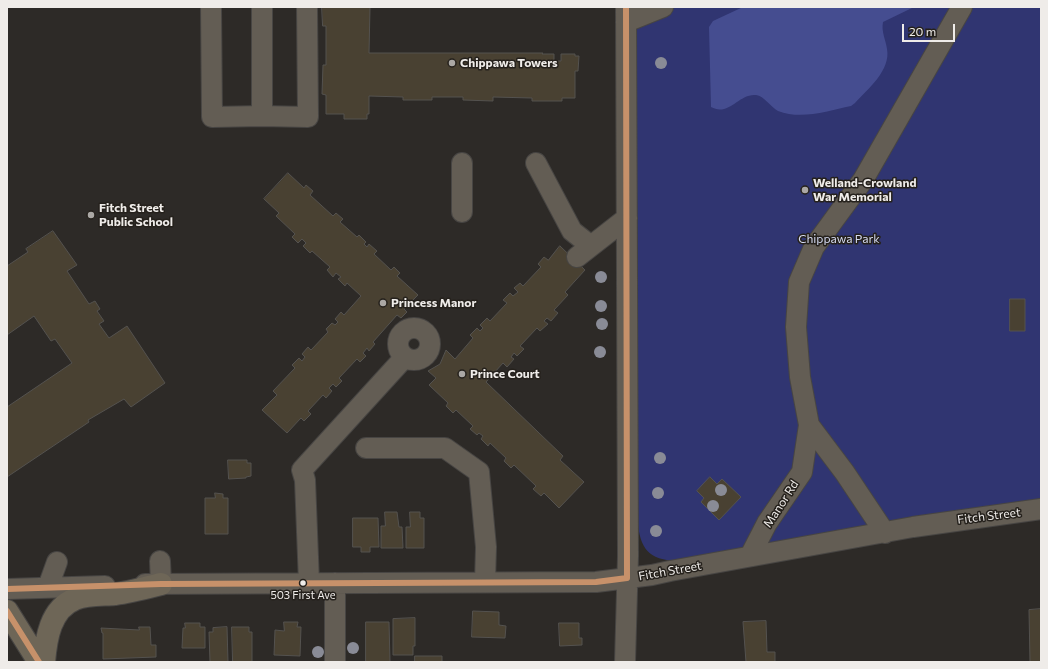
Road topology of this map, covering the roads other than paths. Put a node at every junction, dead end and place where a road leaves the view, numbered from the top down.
1 (211, 7) edge
2 (262, 7) edge
3 (307, 7) edge
4 (662, 7) edge
5 (962, 7) edge
6 (626, 14) edge
7 (262, 116) junction
8 (462, 163) dead end
9 (536, 163) dead end
10 (462, 212) dead end
11 (627, 218) junction
12 (405, 357) dead end
13 (809, 425) junction
14 (366, 448) dead end
15 (1041, 509) edge
16 (885, 533) junction
17 (750, 556) junction
18 (160, 561) dead end
19 (57, 562) dead end
20 (627, 578) junction
21 (485, 582) junction
22 (309, 583) junction
23 (335, 583) junction
24 (160, 584) junction
25 (48, 588) junction
26 (7, 589) edge
27 (7, 611) edge
28 (39, 662) edge
29 (44, 662) edge
30 (335, 662) edge
31 (625, 662) edge

1 - 7 street
2 - 7 street
3 - 7 street
4 - 6 street
5 - 13 street
6 - 11 street
8 - 10 street
9 - 11 street
11 - 20 street
12 - 22 street
13 - 16 street
13 - 17 street, Manor Rd
14 - 21 street
15 - 16 street, Fitch Street
16 - 17 street, Fitch Street
17 - 20 street, Fitch Street
18 - 24 street
19 - 25 street
20 - 21 street, Fitch Street
20 - 31 street
21 - 23 street, Fitch Street
22 - 23 street, Fitch Street
22 - 24 street, Fitch Street
23 - 30 street
24 - 25 street, Fitch Street
24 - 29 main road
25 - 26 street, Fitch Street
27 - 28 main road

